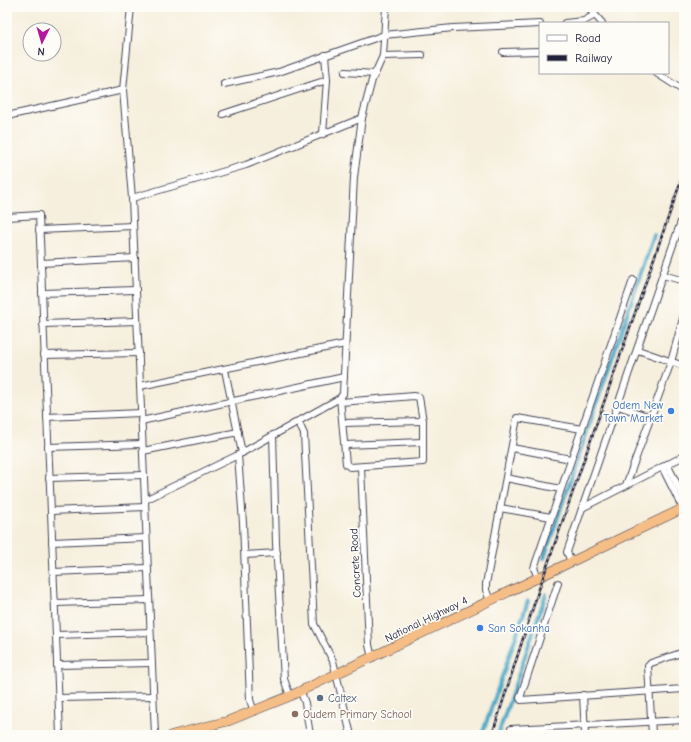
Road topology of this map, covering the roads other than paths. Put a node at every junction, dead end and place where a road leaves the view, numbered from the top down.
1 (131, 7) edge
2 (386, 7) edge
3 (588, 7) edge
4 (595, 15) junction
5 (578, 22) edge
6 (601, 22) edge
7 (539, 24) edge
8 (384, 35) junction
9 (539, 51) edge
10 (502, 52) dead end
11 (325, 55) junction
12 (422, 55) dead end
13 (383, 56) junction
14 (345, 72) dead end
15 (375, 74) junction
16 (658, 74) edge
17 (327, 80) junction
18 (224, 84) dead end
19 (123, 90) junction
20 (684, 91) edge
21 (223, 114) dead end
22 (7, 116) edge
23 (362, 118) junction
24 (323, 134) junction
25 (132, 198) junction
26 (684, 213) edge
27 (7, 217) edge
28 (133, 226) junction
29 (39, 230) junction
30 (135, 258) junction
31 (41, 263) junction
32 (663, 275) junction
33 (633, 280) dead end
34 (684, 281) edge
35 (136, 290) junction
36 (42, 294) junction
37 (684, 315) edge
38 (137, 321) junction
39 (43, 324) junction
40 (345, 344) junction
41 (638, 350) junction
42 (139, 353) junction
43 (44, 355) junction
44 (671, 362) junction
45 (684, 366) edge
46 (225, 370) junction
47 (344, 377) junction
48 (140, 386) junction
49 (341, 400) junction
50 (231, 403) junction
51 (618, 406) junction
52 (141, 413) junction
53 (47, 417) junction
54 (650, 417) junction
55 (141, 421) junction
56 (298, 421) junction
57 (423, 421) junction
58 (343, 423) junction
59 (582, 429) junction
60 (238, 432) junction
61 (273, 435) junction
62 (424, 442) junction
63 (142, 444) junction
64 (344, 445) junction
65 (48, 447) junction
66 (512, 448) junction
67 (143, 451) junction
68 (240, 454) junction
69 (684, 456) edge
70 (571, 459) junction
71 (665, 465) junction
72 (361, 467) junction
73 (144, 475) junction
74 (50, 478) junction
75 (506, 478) junction
76 (626, 485) junction
77 (561, 489) junction
78 (684, 498) edge
79 (145, 500) junction
80 (145, 507) junction
81 (584, 507) junction
82 (500, 508) junction
83 (684, 509) edge
84 (51, 511) junction
85 (551, 517) junction
86 (146, 538) junction
87 (52, 542) junction
88 (277, 553) junction
89 (245, 555) junction
90 (571, 562) junction
91 (148, 568) junction
92 (53, 572) junction
93 (538, 578) junction
94 (558, 583) dead end
95 (149, 600) junction
96 (490, 601) junction
97 (55, 603) junction
98 (150, 632) junction
99 (56, 635) junction
100 (684, 652) edge
101 (372, 658) junction
102 (151, 663) junction
103 (57, 665) junction
104 (337, 674) junction
105 (684, 689) edge
106 (649, 691) junction
107 (300, 692) junction
108 (583, 695) junction
109 (153, 696) junction
110 (290, 696) junction
111 (58, 698) junction
112 (254, 712) junction
113 (684, 720) edge
114 (651, 722) junction
115 (585, 726) junction
116 (511, 729) dead end
117 (204, 732) edge
118 (60, 735) edge
119 (155, 735) edge
120 (172, 735) edge
121 (310, 735) edge
122 (350, 735) edge
123 (585, 735) edge
124 (652, 735) edge

1 - 19 street
2 - 8 street
3 - 4 street
4 - 5 street
4 - 6 street
7 - 8 street
8 - 11 street
8 - 13 street
9 - 10 street
11 - 17 street
11 - 18 street
12 - 13 street
13 - 15 street
14 - 15 street
15 - 23 street
16 - 20 street
17 - 21 street
17 - 24 street
19 - 22 street
19 - 25 street
23 - 24 street
23 - 40 street
24 - 25 street
25 - 28 street
26 - 32 street
27 - 29 street
28 - 29 street
28 - 30 street
29 - 31 street
30 - 31 street
30 - 35 street
31 - 36 street
32 - 34 street
32 - 41 street
33 - 59 street
35 - 36 street
35 - 38 street
36 - 39 street
37 - 44 street
38 - 39 street
38 - 42 street
39 - 43 street
40 - 46 street
40 - 47 street
41 - 44 street
41 - 51 street
42 - 43 street
42 - 48 street
43 - 53 street
44 - 45 street
44 - 54 street
46 - 48 street
46 - 50 street
47 - 49 street
47 - 50 street
48 - 52 street
49 - 56 street
49 - 57 street
49 - 58 street
50 - 55 street
50 - 60 street
51 - 54 street
51 - 81 street
52 - 53 street
52 - 55 street
53 - 65 street
54 - 76 street
55 - 63 street
56 - 61 street
56 - 104 street
57 - 58 street
57 - 62 street
58 - 64 street
59 - 66 street
59 - 70 street
60 - 67 street
60 - 68 street
61 - 68 street
61 - 88 street
62 - 64 street
62 - 72 street
63 - 65 street
63 - 67 street
64 - 72 street
65 - 74 street
66 - 70 street
66 - 75 street
67 - 73 street
68 - 79 street
68 - 89 street
69 - 71 street
70 - 77 street
71 - 76 street
71 - 78 street
71 - 83 street
72 - 101 street, Concrete Road
73 - 74 street
73 - 79 street
74 - 84 street
75 - 77 street
75 - 82 street
76 - 81 street
77 - 85 street
79 - 80 street
80 - 84 street
80 - 86 street
81 - 90 street
82 - 85 street
82 - 96 street
83 - 90 highway, National Highway 4
84 - 87 street
85 - 93 street
86 - 87 street
86 - 91 street
87 - 92 street
88 - 89 street
88 - 110 street
89 - 112 street
90 - 93 highway, National Highway 4
91 - 92 street
91 - 95 street
92 - 97 street
93 - 96 highway, National Highway 4
94 - 108 street
95 - 97 street
95 - 98 street
96 - 101 highway, National Highway 4
97 - 99 street
98 - 99 street
98 - 102 street
99 - 103 street
100 - 106 street
101 - 104 highway, National Highway 4
102 - 103 street
102 - 109 street
103 - 111 street
104 - 107 highway, National Highway 4
104 - 122 street
105 - 106 street
106 - 108 street
106 - 114 street
107 - 110 highway, National Highway 4
107 - 121 street
108 - 115 street
109 - 111 street
109 - 119 street
110 - 112 highway, National Highway 4
111 - 118 street
112 - 117 highway, National Highway 4
113 - 114 street
114 - 115 street
114 - 124 street
115 - 116 street
115 - 123 street
117 - 120 highway, National Highway 4

